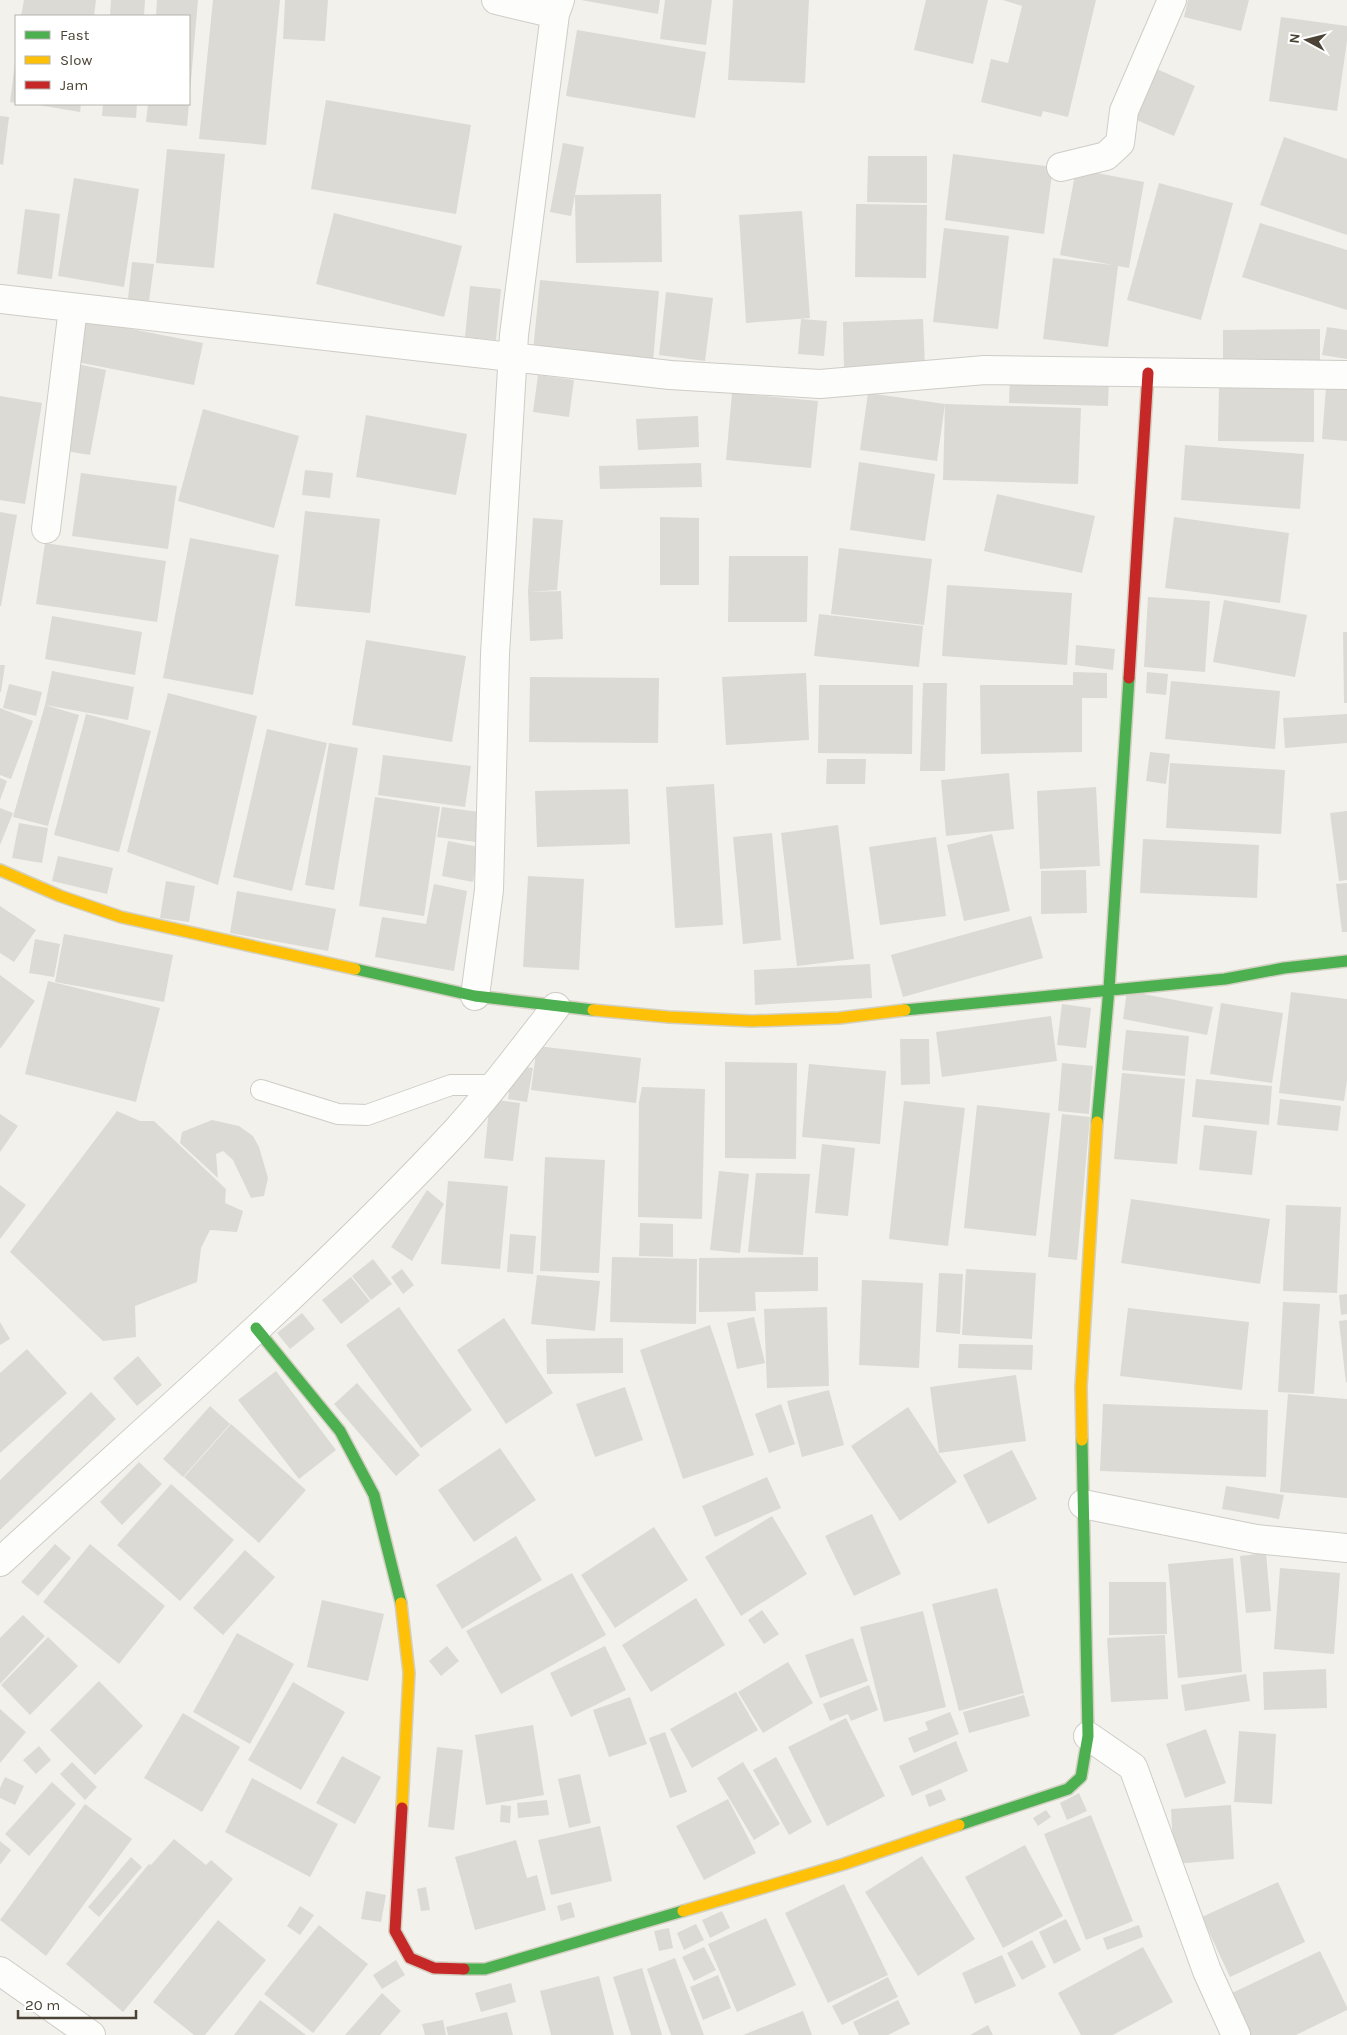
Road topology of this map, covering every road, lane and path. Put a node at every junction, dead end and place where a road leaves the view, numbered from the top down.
1 (496, 0) edge
2 (1172, 0) edge
3 (558, 7) edge
4 (1061, 167) dead end
5 (0, 299) edge
6 (73, 308) junction
7 (512, 358) junction
8 (1148, 373) junction
9 (1347, 375) edge
10 (46, 529) dead end
11 (0, 870) edge
12 (1347, 962) edge
13 (1109, 989) junction
14 (475, 996) junction
15 (556, 1007) junction
16 (493, 1085) junction
17 (261, 1090) dead end
18 (256, 1328) junction
19 (1083, 1504) junction
20 (1347, 1548) edge
21 (0, 1562) edge
22 (1088, 1736) junction
23 (0, 1971) edge
24 (91, 2035) edge
25 (1236, 2035) edge

1 - 3 street
2 - 4 street
3 - 7 street
5 - 6 street
6 - 7 street
6 - 10 street
7 - 8 street
7 - 14 street
8 - 9 street
8 - 13 street
11 - 14 street
12 - 13 street
13 - 15 street
13 - 19 street
14 - 15 street
15 - 16 street
16 - 17 lane
16 - 18 street
18 - 21 street
18 - 22 street
19 - 20 street
19 - 22 street
22 - 25 street
23 - 24 street

